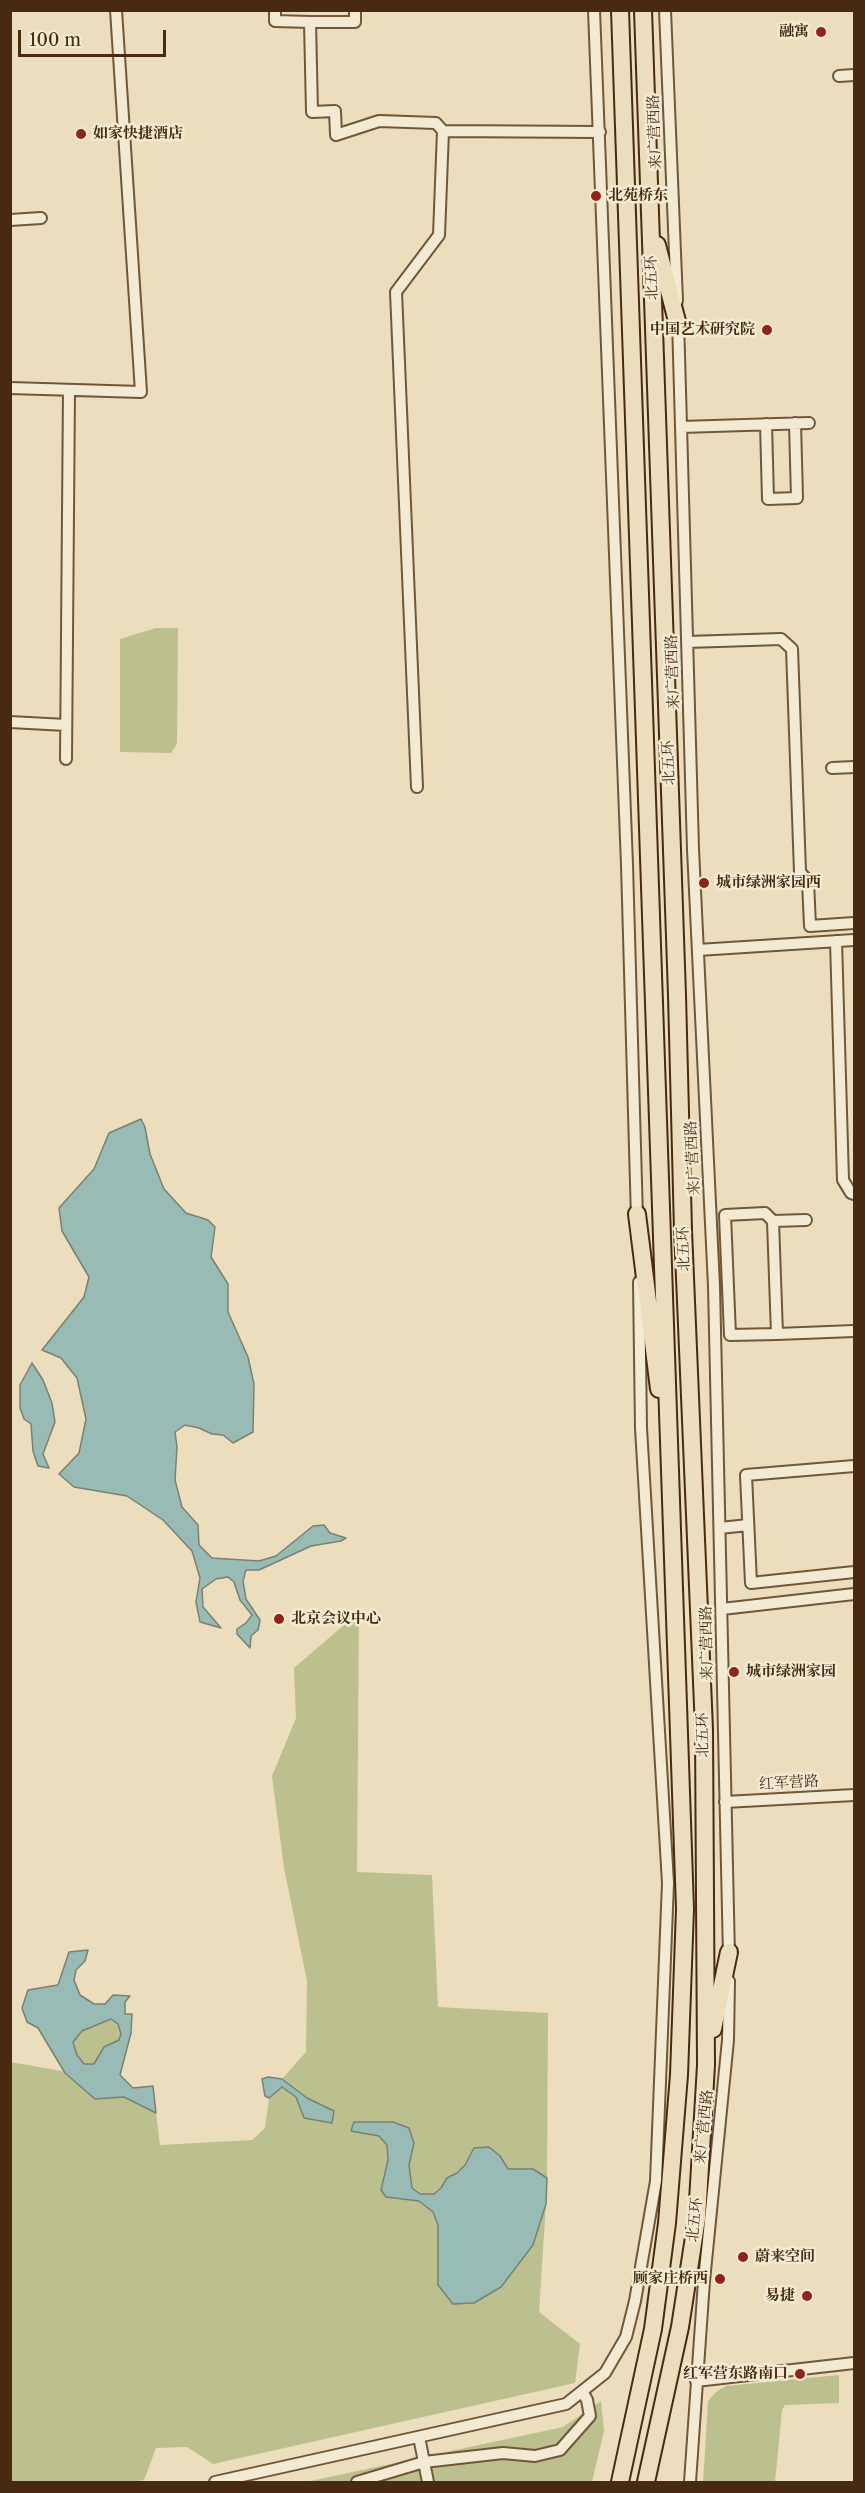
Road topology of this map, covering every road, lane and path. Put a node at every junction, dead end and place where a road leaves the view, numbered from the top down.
1 (116, 10) edge
2 (275, 10) edge
3 (355, 10) edge
4 (594, 10) edge
5 (609, 10) edge
6 (620, 10) edge
7 (643, 10) edge
8 (665, 10) edge
9 (310, 22) junction
10 (839, 75) dead end
11 (855, 75) edge
12 (622, 82) junction
13 (442, 130) junction
14 (600, 132) junction
15 (649, 214) junction
16 (41, 218) dead end
17 (10, 220) edge
18 (678, 325) junction
19 (10, 388) edge
20 (69, 390) junction
21 (795, 423) junction
22 (809, 423) dead end
23 (766, 424) junction
24 (681, 427) junction
25 (687, 642) junction
26 (10, 722) edge
27 (66, 725) junction
28 (66, 759) dead end
29 (855, 767) edge
30 (832, 768) dead end
31 (417, 787) dead end
32 (855, 923) edge
33 (810, 926) junction
34 (855, 940) edge
35 (836, 941) junction
36 (810, 942) junction
37 (698, 950) junction
38 (855, 1194) edge
39 (637, 1214) junction
40 (806, 1220) dead end
41 (773, 1221) junction
42 (727, 1267) junction
43 (713, 1268) junction
44 (855, 1331) edge
45 (777, 1334) junction
46 (855, 1466) edge
47 (670, 1470) junction
48 (748, 1526) junction
49 (720, 1528) junction
50 (855, 1572) edge
51 (855, 1594) edge
52 (722, 1609) junction
53 (855, 1795) edge
54 (724, 1802) junction
55 (729, 1952) junction
56 (706, 2066) junction
57 (855, 2363) edge
58 (696, 2381) junction
59 (582, 2391) junction
60 (418, 2437) junction
61 (424, 2462) junction
62 (215, 2482) edge
63 (357, 2482) edge
64 (428, 2482) edge
65 (620, 2482) edge
66 (647, 2482) edge
67 (690, 2482) edge

1 - 20 street
2 - 9 street
3 - 9 street
4 - 14 street
5 - 12 highway
6 - 12 highway, 北五环
7 - 15 highway, 北五环
8 - 18 street, 来广营西路
9 - 13 street
10 - 11 street
12 - 47 highway, 北五环
13 - 14 street
13 - 31 street
14 - 39 street
15 - 18 highway
15 - 56 highway, 北五环
16 - 17 street
18 - 24 street, 来广营西路
19 - 20 street
20 - 27 street
21 - 22 street
21 - 23 street
21 - 23 street
23 - 24 street
24 - 25 street, 来广营西路
25 - 33 street
25 - 37 street, 来广营西路
26 - 27 street
27 - 28 street
29 - 30 street
32 - 33 street
33 - 36 street
34 - 35 street
35 - 36 street
35 - 38 street
36 - 37 street
37 - 43 street, 来广营西路
39 - 47 highway
39 - 59 street
40 - 41 street
41 - 42 street
41 - 45 street
42 - 43 street
42 - 45 street
43 - 49 street, 来广营西路
44 - 45 street
46 - 48 street
47 - 65 highway, 北五环
48 - 49 street
48 - 50 street
49 - 52 street, 来广营西路
51 - 52 street
52 - 54 street, 来广营西路
53 - 54 street, 红军营路
54 - 55 street, 来广营西路
55 - 56 highway
55 - 58 street, 来广营西路
56 - 66 highway, 北五环
57 - 58 street
58 - 67 street, 来广营西路
59 - 60 street
59 - 61 street
60 - 61 street
60 - 62 street
61 - 63 street
61 - 64 street

